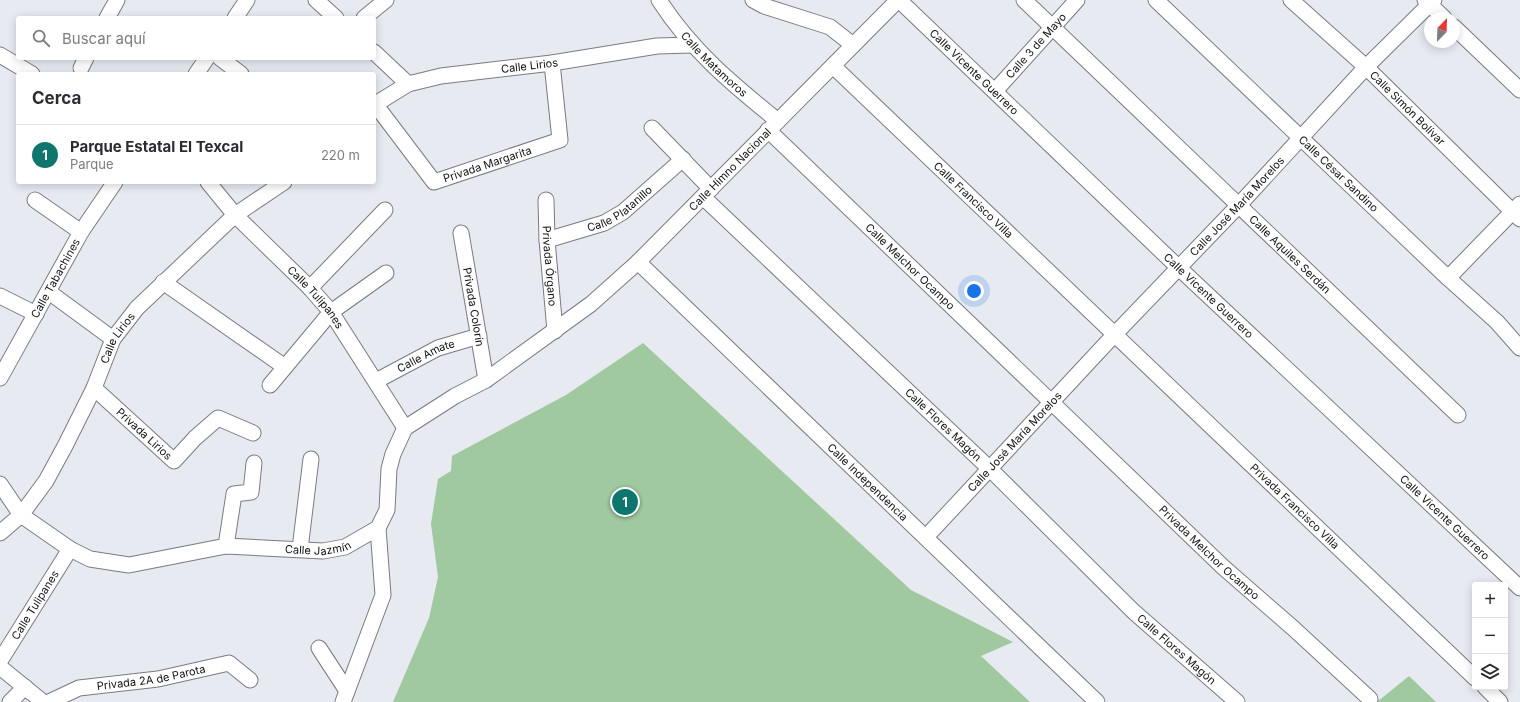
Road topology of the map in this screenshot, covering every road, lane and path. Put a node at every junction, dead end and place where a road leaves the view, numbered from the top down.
1 (117, 0) edge
2 (247, 0) edge
3 (316, 0) edge
4 (386, 0) edge
5 (659, 0) edge
6 (753, 0) edge
7 (898, 0) edge
8 (1024, 0) edge
9 (1077, 0) edge
10 (1156, 0) edge
11 (1291, 0) edge
12 (1430, 1) edge
13 (1439, 12) edge
14 (108, 16) edge
15 (236, 16) edge
16 (334, 16) edge
17 (366, 16) edge
18 (1052, 27) junction
19 (1460, 33) edge
20 (692, 45) junction
21 (853, 45) junction
22 (376, 54) edge
23 (0, 55) edge
24 (206, 60) edge
25 (223, 60) edge
26 (552, 63) junction
27 (833, 66) junction
28 (1366, 68) junction
29 (29, 72) edge
30 (197, 72) edge
31 (238, 72) edge
32 (408, 84) junction
33 (1520, 90) edge
34 (995, 91) junction
35 (376, 103) edge
36 (376, 105) edge
37 (773, 126) junction
38 (652, 128) dead end
39 (1302, 137) junction
40 (682, 159) junction
41 (114, 184) edge
42 (210, 184) edge
43 (281, 184) edge
44 (707, 193) junction
45 (35, 200) dead end
46 (546, 200) dead end
47 (1239, 205) junction
48 (385, 210) dead end
49 (1517, 212) edge
50 (235, 215) junction
51 (82, 232) junction
52 (461, 233) dead end
53 (547, 240) junction
54 (638, 262) junction
55 (1179, 268) junction
56 (386, 273) dead end
57 (1448, 278) junction
58 (163, 282) junction
59 (310, 288) junction
60 (49, 292) junction
61 (0, 296) edge
62 (331, 312) junction
63 (36, 314) junction
64 (555, 331) junction
65 (1114, 335) junction
66 (479, 336) junction
67 (113, 339) junction
68 (1520, 348) edge
69 (285, 368) junction
70 (0, 378) edge
71 (486, 380) junction
72 (376, 381) junction
73 (270, 385) dead end
74 (94, 388) junction
75 (1052, 403) junction
76 (1458, 415) dead end
77 (405, 428) junction
78 (252, 433) dead end
79 (311, 459) dead end
80 (254, 463) dead end
81 (990, 469) junction
82 (0, 484) edge
83 (22, 515) junction
84 (378, 528) junction
85 (0, 533) edge
86 (926, 537) junction
87 (226, 546) junction
88 (70, 549) junction
89 (300, 549) junction
90 (1520, 588) edge
91 (319, 648) dead end
92 (0, 661) edge
93 (0, 667) edge
94 (1472, 675) edge
95 (250, 680) dead end
96 (25, 687) junction
97 (1488, 690) edge
98 (345, 696) edge
99 (1370, 699) dead end
100 (10, 702) edge
101 (43, 702) edge
102 (49, 702) edge
103 (1097, 702) edge
104 (1237, 702) edge
105 (1500, 702) edge

1 - 14 street
2 - 15 street
3 - 16 street
4 - 17 street
5 - 20 street, Calle Matamoros
6 - 21 street
7 - 21 street, Calle Himno Nacional
7 - 34 street, Calle Vicente Guerrero
8 - 18 street, Calle Aquiles Serdán
9 - 18 street, Calle 3 de Mayo
10 - 39 street, Calle César Sandino
11 - 28 street, Calle Simón Bolívar
12 - 13 street
12 - 28 street, Calle José María Morelos
18 - 34 street, Calle 3 de Mayo
18 - 47 street, Calle Aquiles Serdán
19 - 33 street
20 - 26 street, Calle Lirios
20 - 37 street, Calle Matamoros
21 - 27 street, Calle Himno Nacional
22 - 32 street
23 - 29 street
24 - 30 street
25 - 31 street
26 - 32 street, Calle Lirios
26 - 36 street, Privada Margarita
27 - 37 street, Calle Himno Nacional
27 - 65 street, Calle Francisco Villa
28 - 39 street, Calle José María Morelos
28 - 49 street, Calle Simón Bolívar
32 - 35 street, Calle Lirios
34 - 55 street, Calle Vicente Guerrero
37 - 44 street, Calle Himno Nacional
37 - 75 street, Calle Melchor Ocampo
38 - 40 street, Calle Flores Magón
39 - 47 street, Calle José María Morelos
39 - 57 street, Calle César Sandino
40 - 44 street, Calle Flores Magón
40 - 53 street, Calle Platanillo
41 - 51 street, Calle Tabachines
42 - 50 street, Calle Tulipanes
43 - 50 street, Calle Lirios
44 - 54 street, Calle Himno Nacional
44 - 81 street, Calle Flores Magón
45 - 51 street
46 - 53 street, Privada Órgano
47 - 55 street, Calle José María Morelos
47 - 76 street, Calle Aquiles Serdán
48 - 59 street
49 - 57 street
50 - 58 street, Calle Lirios
50 - 59 street, Calle Tulipanes
51 - 60 street, Calle Tabachines
52 - 66 street, Privada Colorín
53 - 64 street, Privada Órgano
54 - 64 street, Calle Himno Nacional
54 - 86 street, Calle Independencia
55 - 65 street, Calle José María Morelos
55 - 90 street, Calle Vicente Guerrero
56 - 62 street
57 - 68 street, Calle César Sandino
58 - 67 street, Calle Lirios
58 - 69 street
59 - 62 street, Calle Tulipanes
60 - 63 street, Calle Tabachines
60 - 67 street
61 - 63 street
62 - 69 street
62 - 72 street, Calle Tulipanes
63 - 70 street, Calle Tabachines
64 - 71 street
65 - 75 street, Calle José María Morelos
65 - 94 street, Privada Francisco Villa
66 - 71 street, Privada Colorín
66 - 72 street, Calle Amate
67 - 74 street, Calle Lirios
69 - 73 street
71 - 77 street
72 - 77 street, Calle Tulipanes
74 - 78 street, Privada Lirios
74 - 83 street, Calle Lirios
75 - 81 street, Calle José María Morelos
75 - 99 street, Privada Melchor Ocampo
77 - 84 street
79 - 89 street
80 - 87 street
81 - 86 street, Calle José María Morelos
81 - 104 street, Calle Flores Magón
82 - 83 street, Calle Jazmín
83 - 85 street, Calle Lirios
83 - 88 street, Calle Jazmín
84 - 89 street, Calle Jazmín
84 - 98 street
86 - 103 street, Calle Independencia
87 - 88 street, Calle Jazmín
87 - 89 street, Calle Jazmín
88 - 92 street, Calle Tulipanes
91 - 98 street
93 - 96 street
95 - 102 street, Privada 2A de Parota
96 - 100 street
96 - 101 street
97 - 105 street

